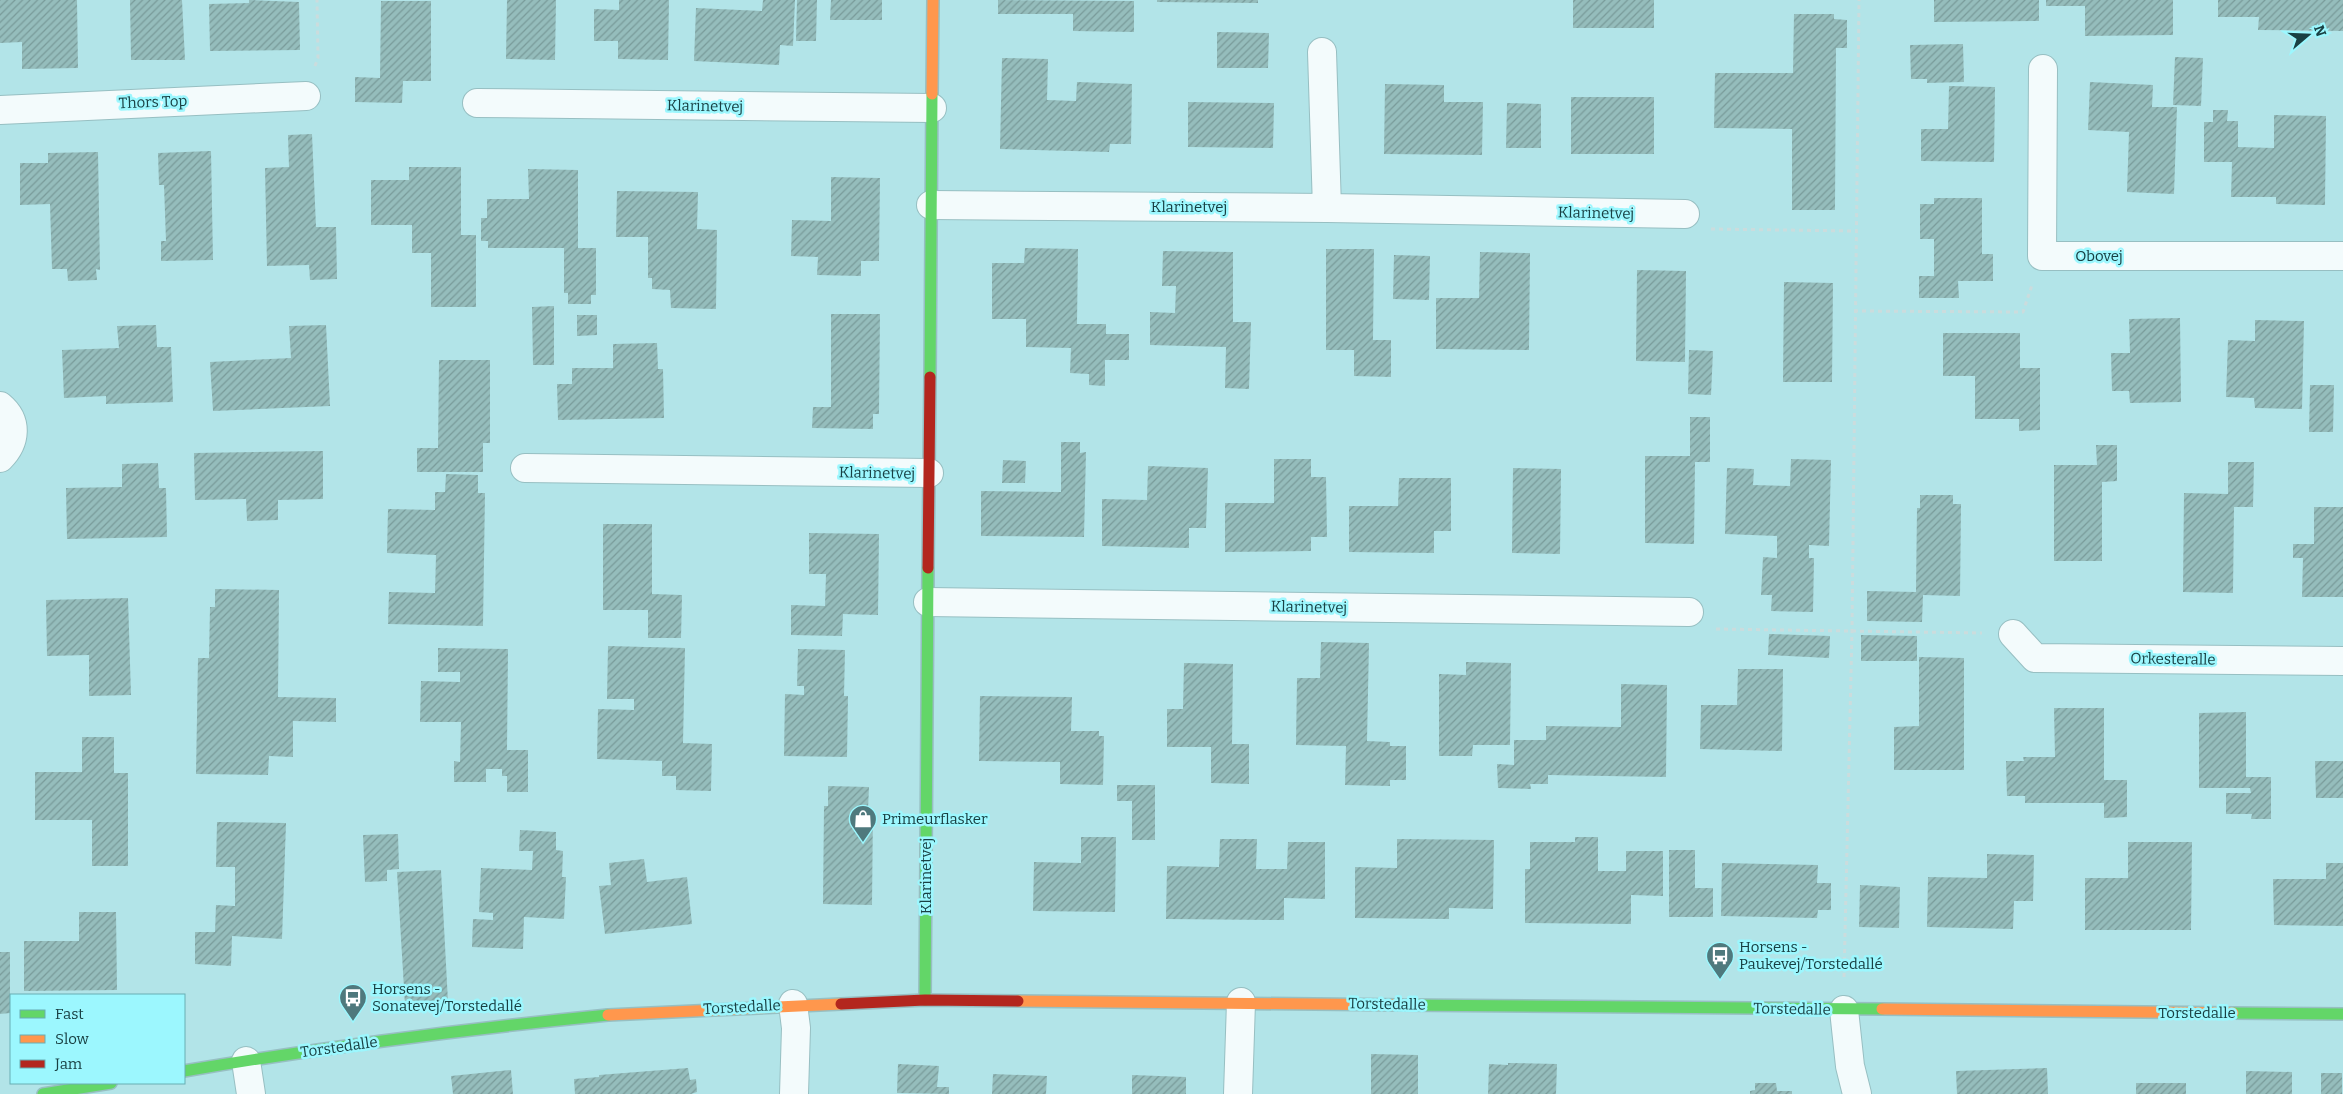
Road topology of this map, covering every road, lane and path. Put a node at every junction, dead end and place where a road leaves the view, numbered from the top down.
1 (318, 0) edge
2 (933, 0) edge
3 (1859, 0) edge
4 (1322, 52) dead end
5 (2043, 69) dead end
6 (306, 96) joint
7 (477, 103) dead end
8 (932, 108) junction
9 (0, 110) edge
10 (931, 205) junction
11 (1327, 208) junction
12 (1685, 214) joint
13 (1855, 231) junction
14 (2042, 256) junction
15 (2343, 256) edge
16 (1854, 311) junction
17 (0, 406) edge
18 (0, 458) edge
19 (525, 468) dead end
20 (929, 473) junction
21 (928, 602) junction
22 (1689, 612) joint
23 (1852, 631) junction
24 (2013, 634) joint
25 (2343, 661) edge
26 (925, 1000) junction
27 (1241, 1002) junction
28 (793, 1004) junction
29 (1844, 1010) junction
30 (2343, 1014) edge
31 (246, 1061) junction
32 (185, 1071) edge
33 (105, 1084) edge
34 (43, 1094) edge
35 (251, 1094) edge
36 (794, 1094) edge
37 (1238, 1094) edge
38 (1857, 1094) edge

1 - 6 path
2 - 8 street, Klarinetvej
3 - 13 path
4 - 11 street
5 - 14 street
6 - 9 street, Thors Top
7 - 8 street, Klarinetvej
8 - 10 street, Klarinetvej
10 - 11 street, Klarinetvej
10 - 20 street, Klarinetvej
11 - 12 street, Klarinetvej
12 - 13 path
13 - 16 path
14 - 15 street, Obovej
14 - 16 path
16 - 23 path
17 - 18 street
19 - 20 street, Klarinetvej
20 - 21 street, Klarinetvej
21 - 22 street, Klarinetvej
21 - 26 street, Klarinetvej
22 - 23 path
23 - 24 path
23 - 29 path
24 - 25 street, Orkesteralle
26 - 27 street, Torstedalle
26 - 28 street, Torstedalle
27 - 29 street, Torstedalle
27 - 37 street
28 - 31 street, Torstedalle
28 - 36 street
29 - 30 street, Torstedalle
29 - 38 street
31 - 32 street, Torstedalle
31 - 35 street
33 - 34 street

